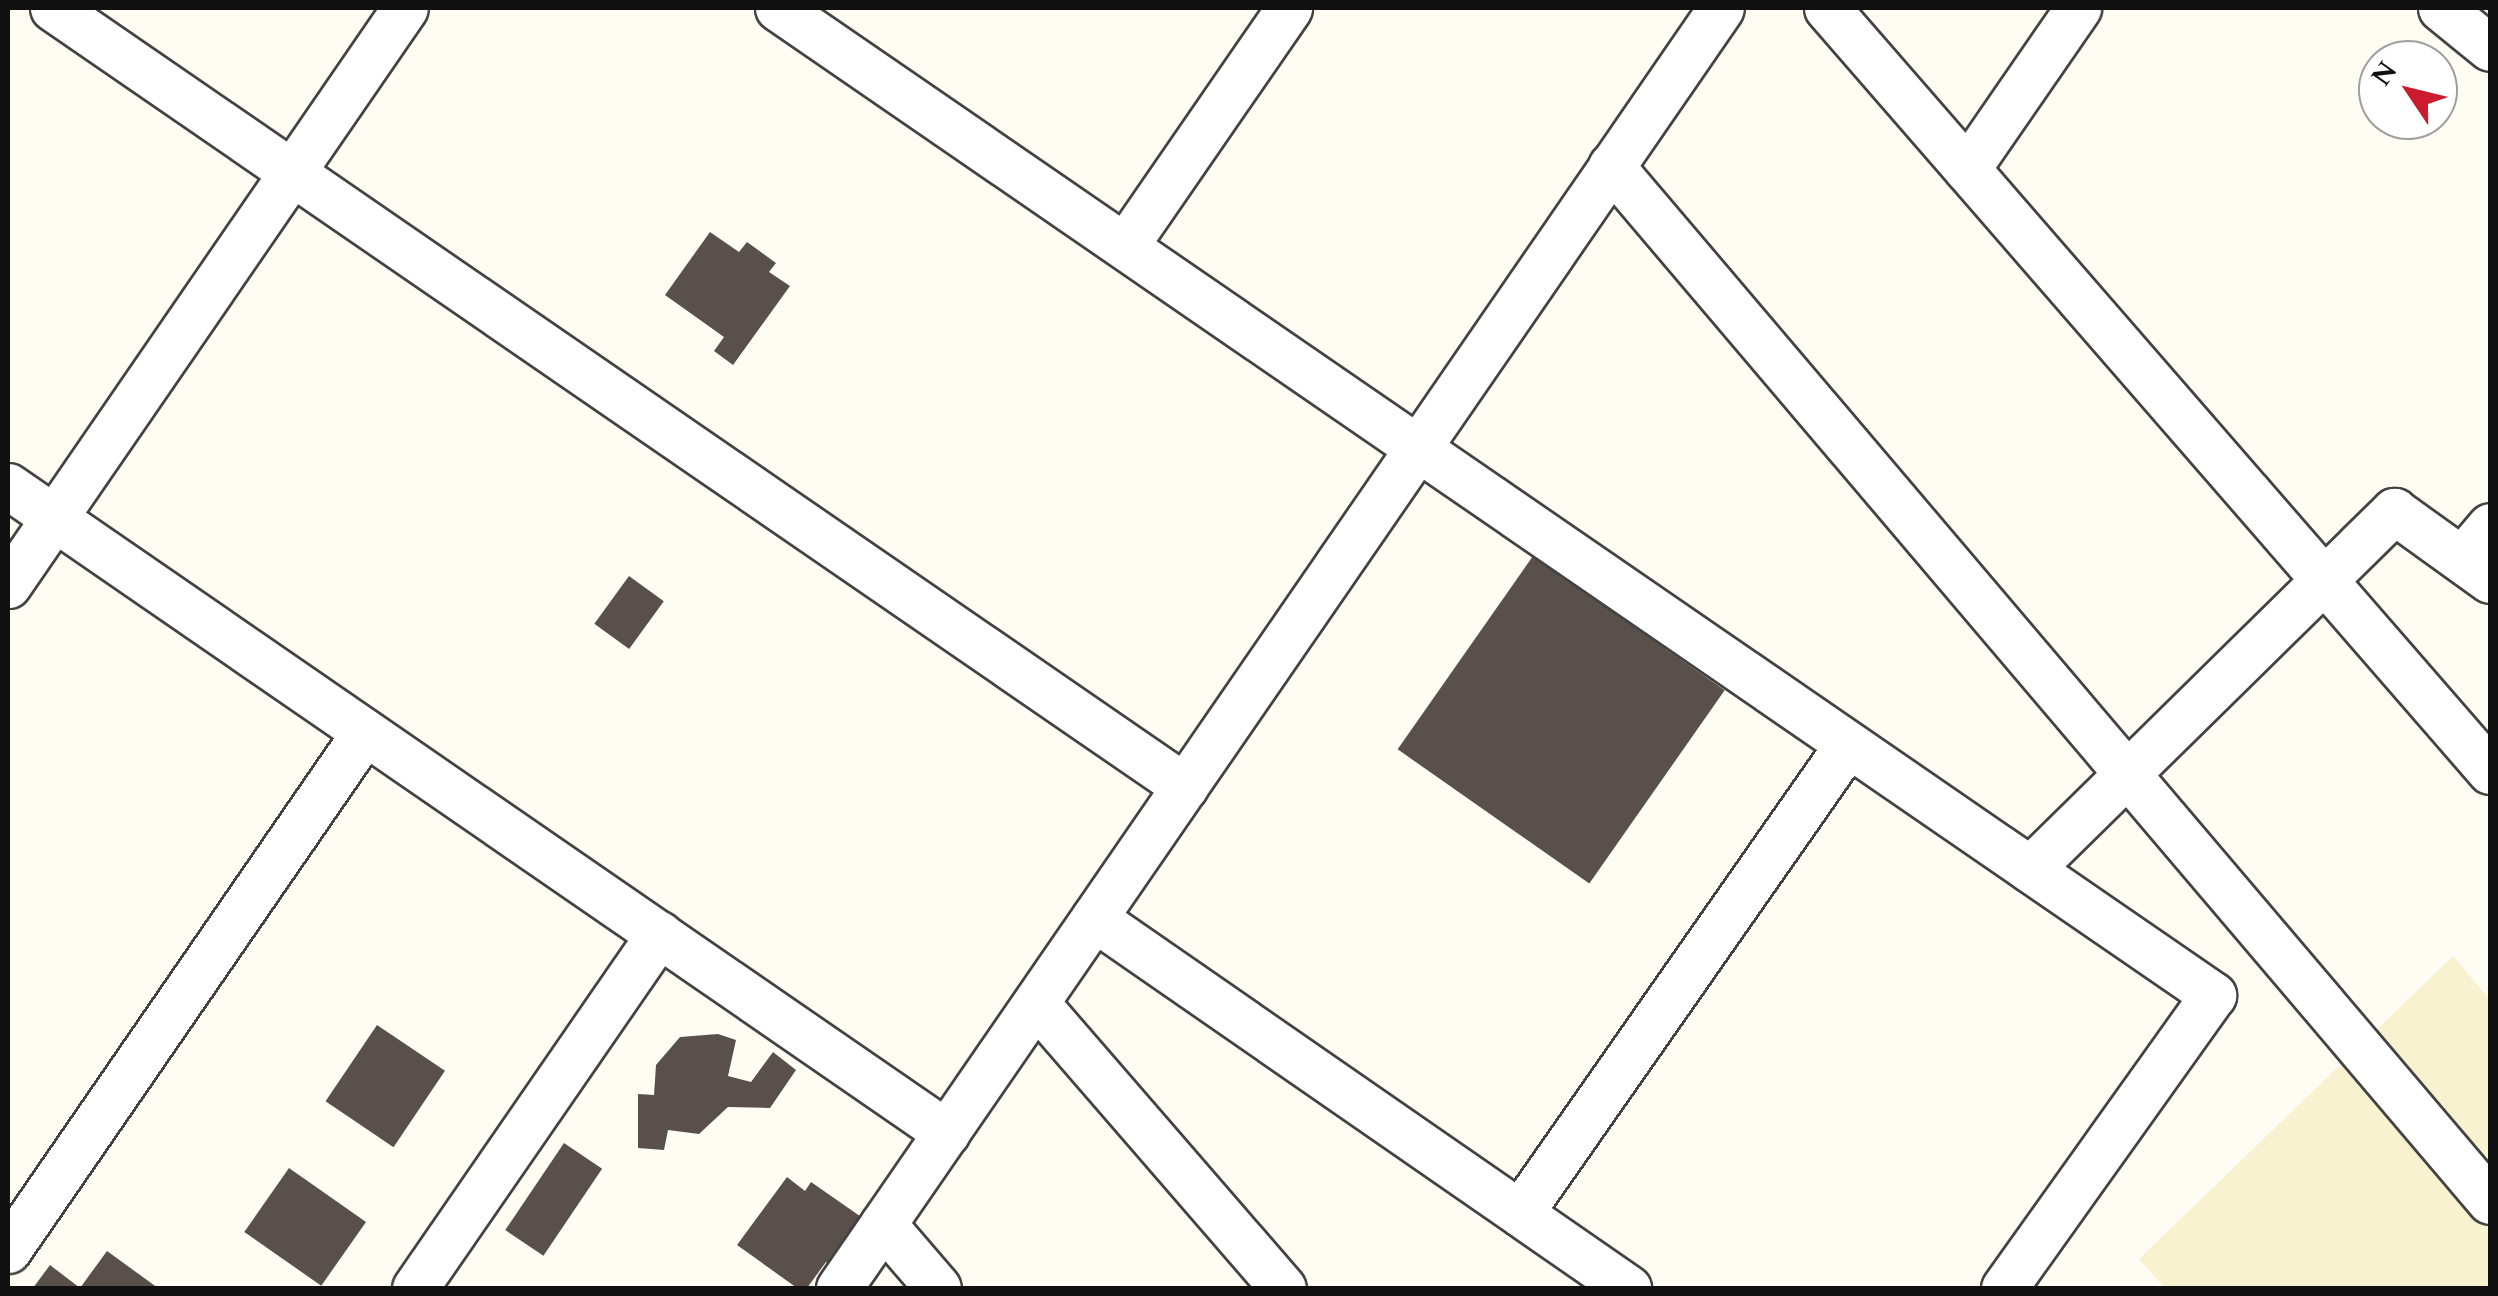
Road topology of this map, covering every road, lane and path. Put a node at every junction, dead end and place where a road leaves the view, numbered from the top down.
1 (52, 8) edge
2 (406, 8) edge
3 (778, 8) edge
4 (1289, 8) edge
5 (1721, 8) edge
6 (1827, 8) edge
7 (2078, 8) edge
8 (2441, 8) edge
9 (832, 23) edge
10 (2490, 48) edge
11 (1612, 166) junction
12 (1967, 169) junction
13 (292, 172) junction
14 (1124, 246) junction
15 (1418, 448) junction
16 (8, 486) edge
17 (54, 518) junction
18 (2481, 555) edge
19 (2324, 580) junction
20 (8, 585) edge
21 (364, 732) junction
22 (1848, 744) junction
23 (2490, 771) edge
24 (2127, 774) junction
25 (1185, 787) junction
26 (2030, 869) junction
27 (1094, 918) junction
28 (659, 934) junction
29 (1036, 1003) junction
30 (946, 1133) junction
31 (2490, 1201) edge
32 (1520, 1214) junction
33 (884, 1224) junction
34 (8, 1250) edge
35 (415, 1288) edge
36 (839, 1288) edge
37 (938, 1288) edge
38 (1284, 1288) edge
39 (1628, 1288) edge
40 (2004, 1288) edge

1 - 13 street
2 - 13 street
3 - 9 street
4 - 14 street
5 - 11 street
6 - 12 street
7 - 12 street
8 - 10 street
9 - 14 street
11 - 15 street
11 - 24 street
12 - 19 street
13 - 17 street
13 - 25 street
14 - 15 street
15 - 22 street
15 - 25 street
16 - 17 street
17 - 20 street
17 - 21 street
18 - 19 street
19 - 23 street
19 - 24 street
21 - 28 street
21 - 34 street
22 - 26 street
22 - 32 street
24 - 26 street
24 - 31 street
25 - 27 street
26 - 40 street
27 - 29 street
27 - 32 street
28 - 30 street
28 - 35 street
29 - 30 street
29 - 38 street
30 - 33 street
32 - 39 street
33 - 36 street
33 - 37 street

